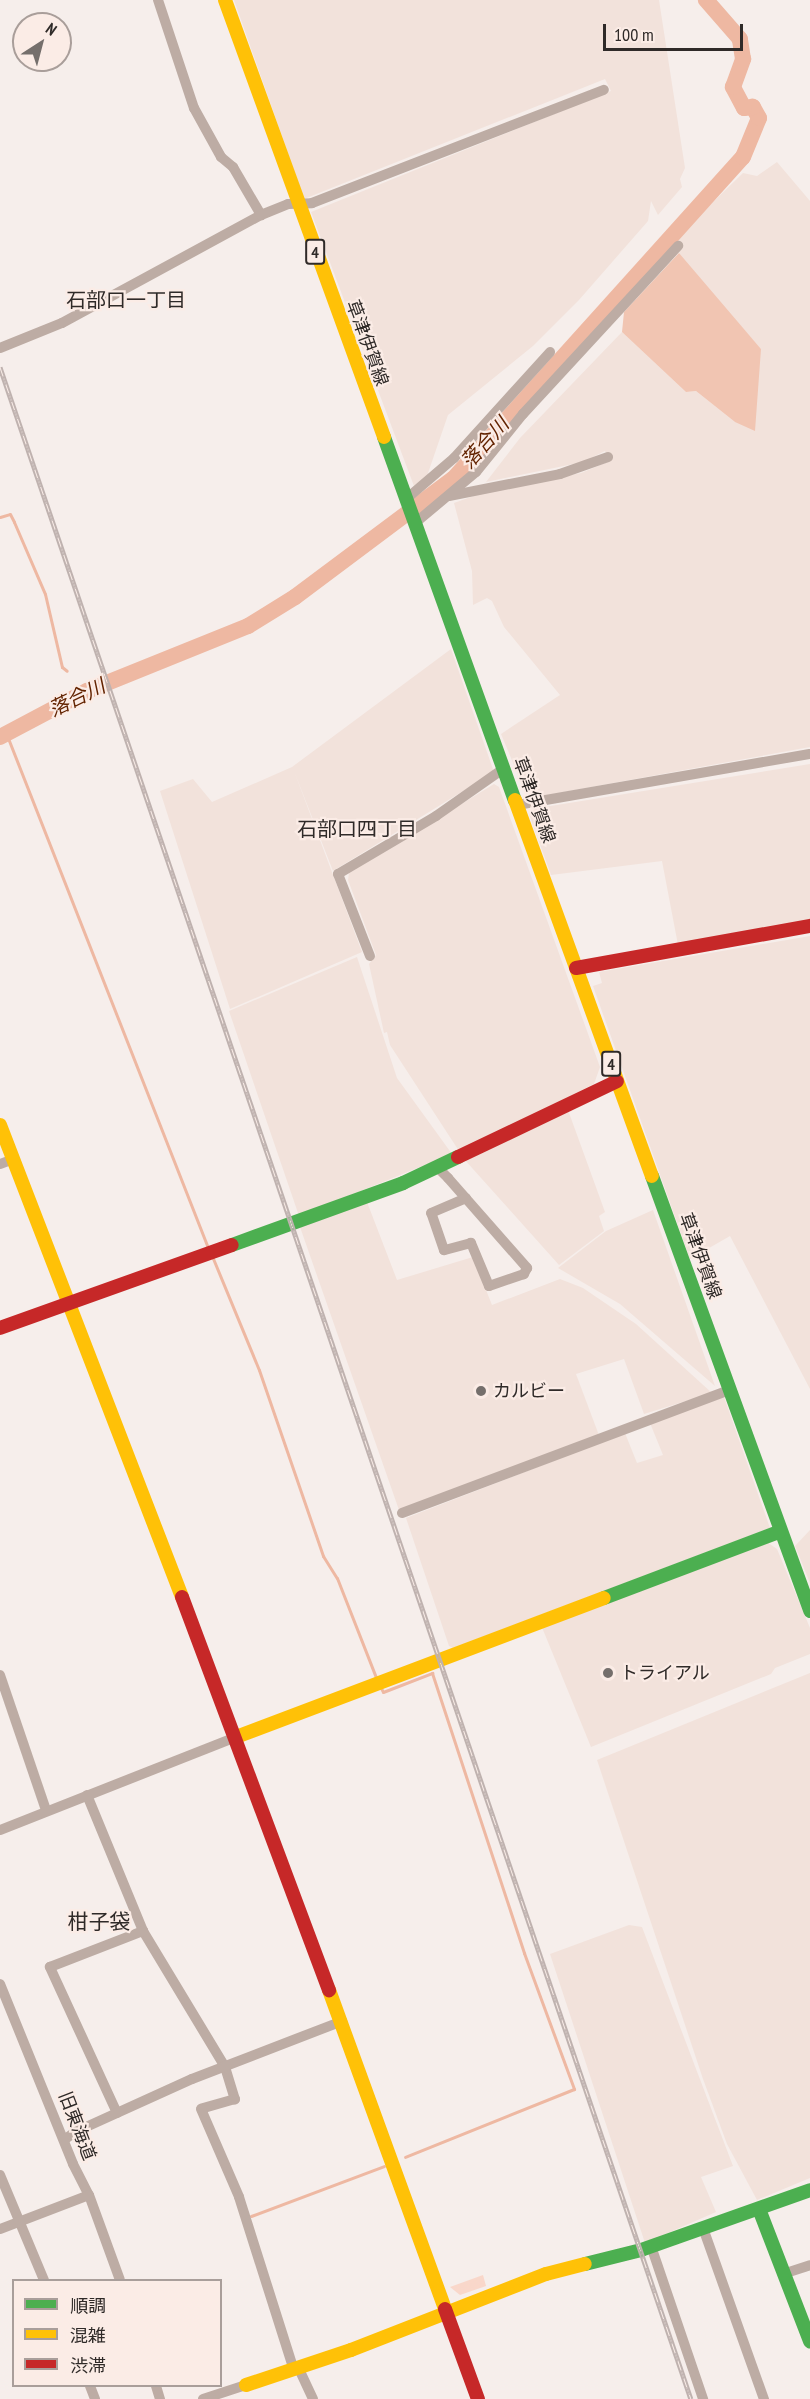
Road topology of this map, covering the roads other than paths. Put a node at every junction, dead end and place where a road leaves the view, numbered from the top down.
1 (158, 0) edge
2 (226, 0) edge
3 (604, 90) dead end
4 (298, 204) junction
5 (261, 215) junction
6 (678, 246) dead end
7 (0, 348) edge
8 (550, 351) dead end
9 (608, 457) dead end
10 (449, 496) junction
11 (406, 502) junction
12 (413, 521) junction
13 (810, 754) edge
14 (503, 769) junction
15 (517, 805) junction
16 (810, 926) edge
17 (370, 956) dead end
18 (576, 968) junction
19 (617, 1081) junction
20 (0, 1125) edge
21 (7, 1162) edge
22 (437, 1167) junction
23 (466, 1198) junction
24 (67, 1301) junction
25 (0, 1328) edge
26 (729, 1390) junction
27 (402, 1513) dead end
28 (780, 1532) junction
29 (810, 1611) edge
30 (0, 1675) edge
31 (236, 1737) junction
32 (87, 1795) junction
33 (46, 1810) junction
34 (0, 1830) edge
35 (143, 1931) junction
36 (1, 1989) edge
37 (342, 2021) junction
38 (225, 2067) junction
39 (117, 2112) junction
40 (64, 2140) junction
41 (0, 2175) edge
42 (810, 2190) edge
43 (89, 2194) junction
44 (759, 2209) junction
45 (18, 2222) junction
46 (703, 2228) junction
47 (0, 2229) edge
48 (651, 2246) junction
49 (810, 2265) edge
50 (786, 2273) junction
51 (44, 2279) edge
52 (120, 2279) edge
53 (447, 2314) junction
54 (810, 2341) edge
55 (297, 2369) junction
56 (246, 2385) joint
57 (217, 2397) edge
58 (202, 2399) edge
59 (313, 2399) edge
60 (478, 2399) edge
61 (703, 2399) edge
62 (764, 2399) edge

1 - 5 street
2 - 4 street, 草津伊賀線 / 4
3 - 4 street
4 - 5 street
4 - 11 street, 草津伊賀線 / 4
5 - 7 street
6 - 10 street
8 - 11 street
9 - 10 street
10 - 12 street
11 - 12 street, 草津伊賀線 / 4
12 - 14 street, 草津伊賀線 / 4
13 - 15 street
14 - 15 street, 草津伊賀線 / 4
14 - 17 street
15 - 18 street, 草津伊賀線 / 4
16 - 18 street
18 - 19 street, 草津伊賀線 / 4
19 - 22 street
19 - 26 street, 草津伊賀線 / 4
20 - 21 street
21 - 24 street
22 - 23 street
22 - 24 street
23 - 23 street
24 - 25 street
24 - 31 street
26 - 27 street
26 - 28 street, 草津伊賀線 / 4
28 - 29 street, 草津伊賀線 / 4
28 - 31 street
30 - 33 street
31 - 32 street
31 - 37 street
32 - 33 street
32 - 35 street
33 - 34 street
35 - 38 street
35 - 39 street
36 - 40 street, 旧東海道
37 - 38 street
37 - 53 street
38 - 39 street
38 - 55 street
39 - 40 street
40 - 43 street, 旧東海道
41 - 45 street
42 - 44 street
43 - 45 street
43 - 52 street, 旧東海道
44 - 46 street
44 - 50 street
45 - 47 street
45 - 51 street
46 - 48 street
46 - 62 street
48 - 53 street
48 - 61 street
49 - 50 street
50 - 54 street
53 - 55 street
53 - 60 street
55 - 56 street
55 - 59 street
56 - 57 street
57 - 58 street

